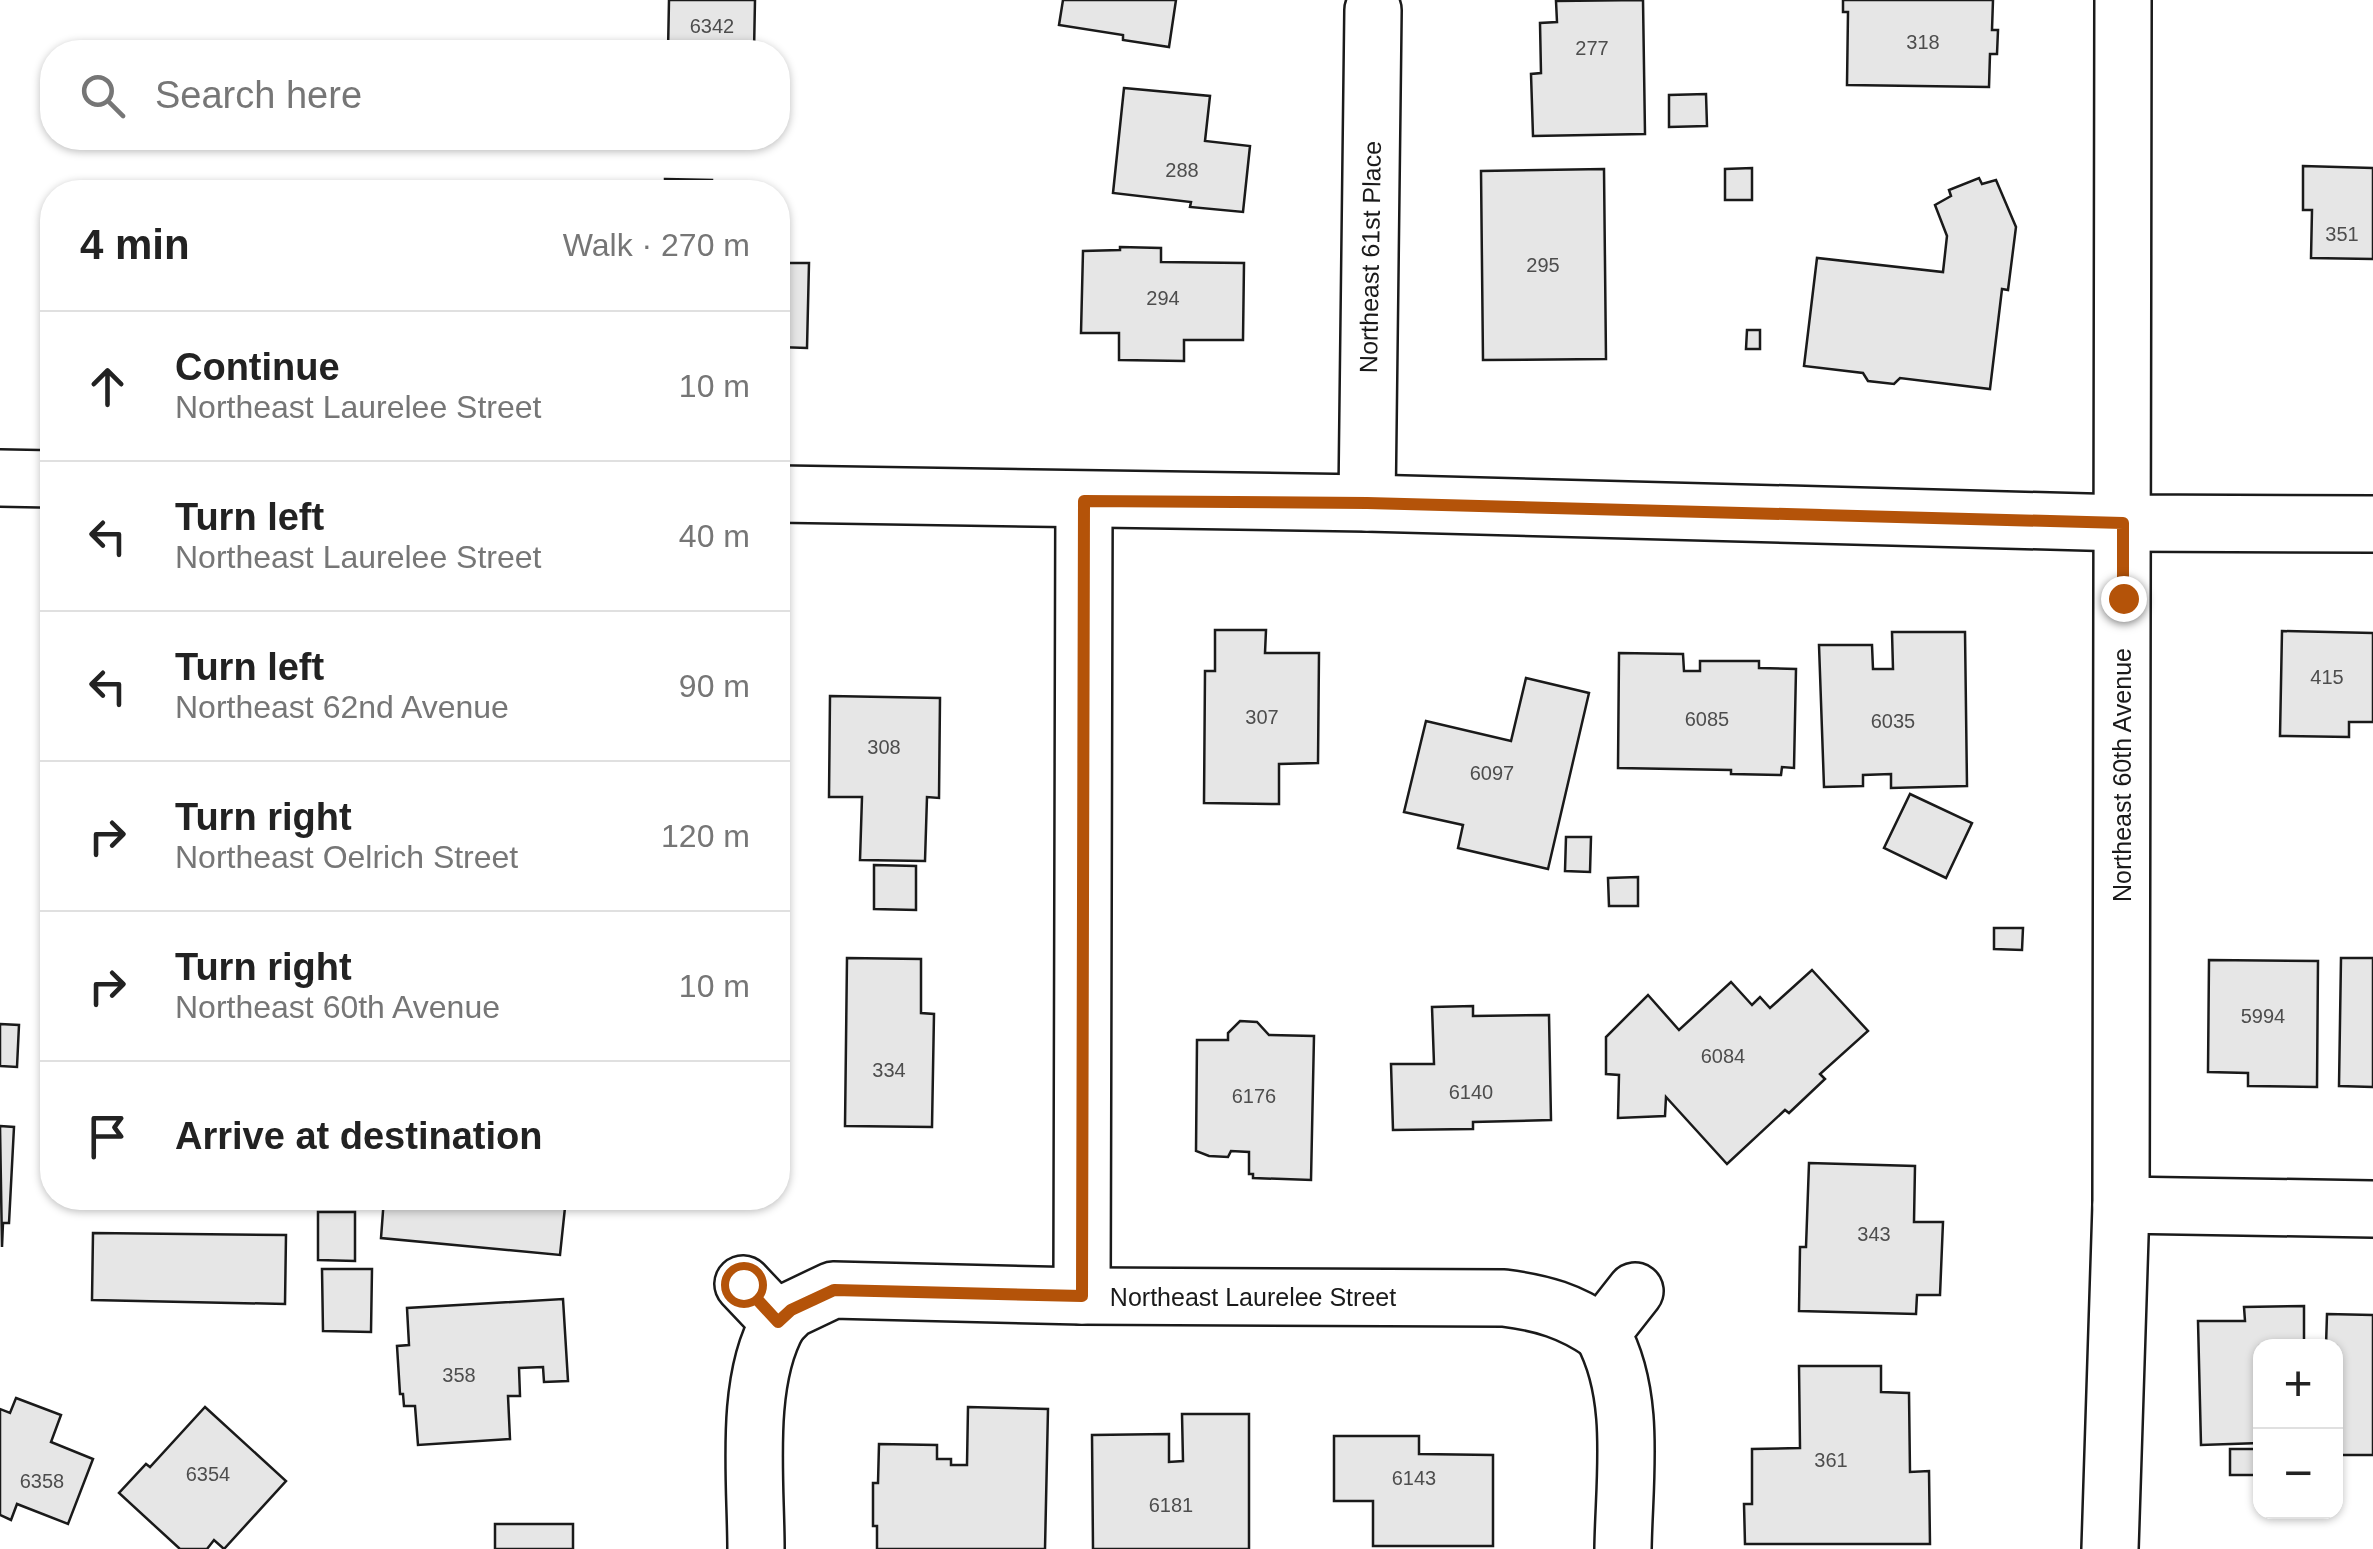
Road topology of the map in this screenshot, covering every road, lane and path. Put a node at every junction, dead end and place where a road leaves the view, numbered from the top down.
1 (2122, 0) edge
2 (1373, 10) dead end
3 (0, 478) edge
4 (40, 479) edge
5 (790, 494) edge
6 (1084, 501) junction
7 (1367, 503) junction
8 (2123, 523) junction
9 (2373, 524) edge
10 (2121, 1204) junction
11 (2373, 1209) edge
12 (1635, 1291) dead end
13 (1082, 1296) junction
14 (1602, 1334) junction
15 (756, 1549) edge
16 (1623, 1549) edge
17 (2110, 1549) edge

1 - 8 street, Northeast 60th Avenue
2 - 7 street, Northeast 61st Place
3 - 4 street
5 - 6 street
6 - 7 street
6 - 13 street
7 - 8 street
8 - 9 street
8 - 10 street, Northeast 60th Avenue
10 - 11 street
10 - 17 street, Northeast 60th Avenue
12 - 14 street
13 - 14 street, Northeast Laurelee Street
13 - 15 street, Northeast Laurelee Street
14 - 16 street

